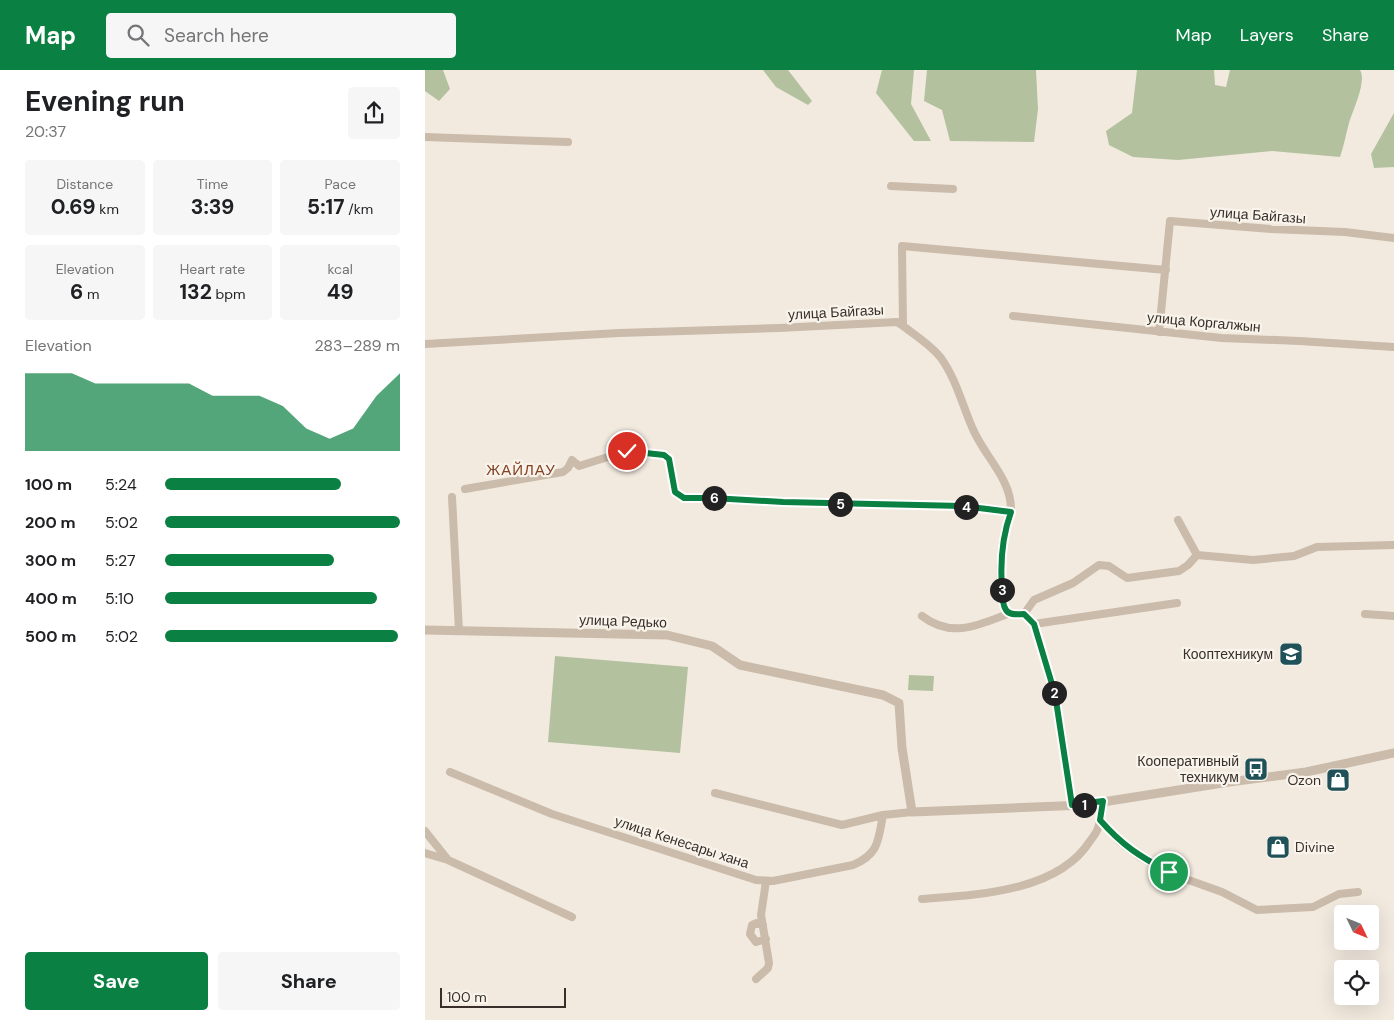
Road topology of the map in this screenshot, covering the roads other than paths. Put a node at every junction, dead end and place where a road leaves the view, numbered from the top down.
1 (425, 137) edge
2 (568, 142) dead end
3 (891, 186) dead end
4 (953, 189) dead end
5 (1394, 238) edge
6 (1166, 270) junction
7 (1013, 316) dead end
8 (903, 326) junction
9 (1159, 332) junction
10 (425, 344) edge
11 (1394, 347) edge
12 (465, 489) dead end
13 (452, 497) dead end
14 (1011, 512) junction
15 (1178, 520) dead end
16 (1394, 545) edge
17 (1197, 555) junction
18 (1177, 603) dead end
19 (1010, 613) junction
20 (1024, 614) junction
21 (1365, 614) dead end
22 (922, 616) dead end
23 (1394, 616) edge
24 (1034, 624) junction
25 (425, 630) edge
26 (459, 631) junction
27 (1394, 753) edge
28 (450, 772) dead end
29 (715, 793) dead end
30 (1103, 801) junction
31 (1072, 805) junction
32 (912, 812) junction
33 (883, 816) junction
34 (1100, 820) junction
35 (425, 831) edge
36 (425, 853) edge
37 (447, 860) junction
38 (766, 881) junction
39 (1358, 892) dead end
40 (922, 899) dead end
41 (572, 917) dead end
42 (763, 925) junction
43 (766, 939) junction
44 (756, 979) dead end

1 - 2 street
3 - 4 street
5 - 6 street, улица Байгазы
6 - 8 street, улица Байгазы
6 - 9 street, улица Байгазы
7 - 9 street, улица Коргалжын
8 - 10 street, улица Байгазы
8 - 14 street
9 - 11 street, улица Коргалжын
12 - 14 street
13 - 26 street
14 - 19 street
15 - 17 street
16 - 17 street
17 - 20 street
18 - 24 street
19 - 20 street
19 - 22 street
20 - 24 street
21 - 23 street
24 - 31 street
25 - 26 street, улица Редько
26 - 32 street, улица Редько
27 - 30 street
28 - 38 street, улица Кенесары хана
29 - 33 street
30 - 31 street
30 - 34 street
31 - 32 street
32 - 33 street
33 - 38 street, улица Кенесары хана
34 - 39 street
34 - 40 street
35 - 37 street
36 - 37 street
37 - 41 street
38 - 42 street
42 - 43 street
42 - 43 street
43 - 44 street

